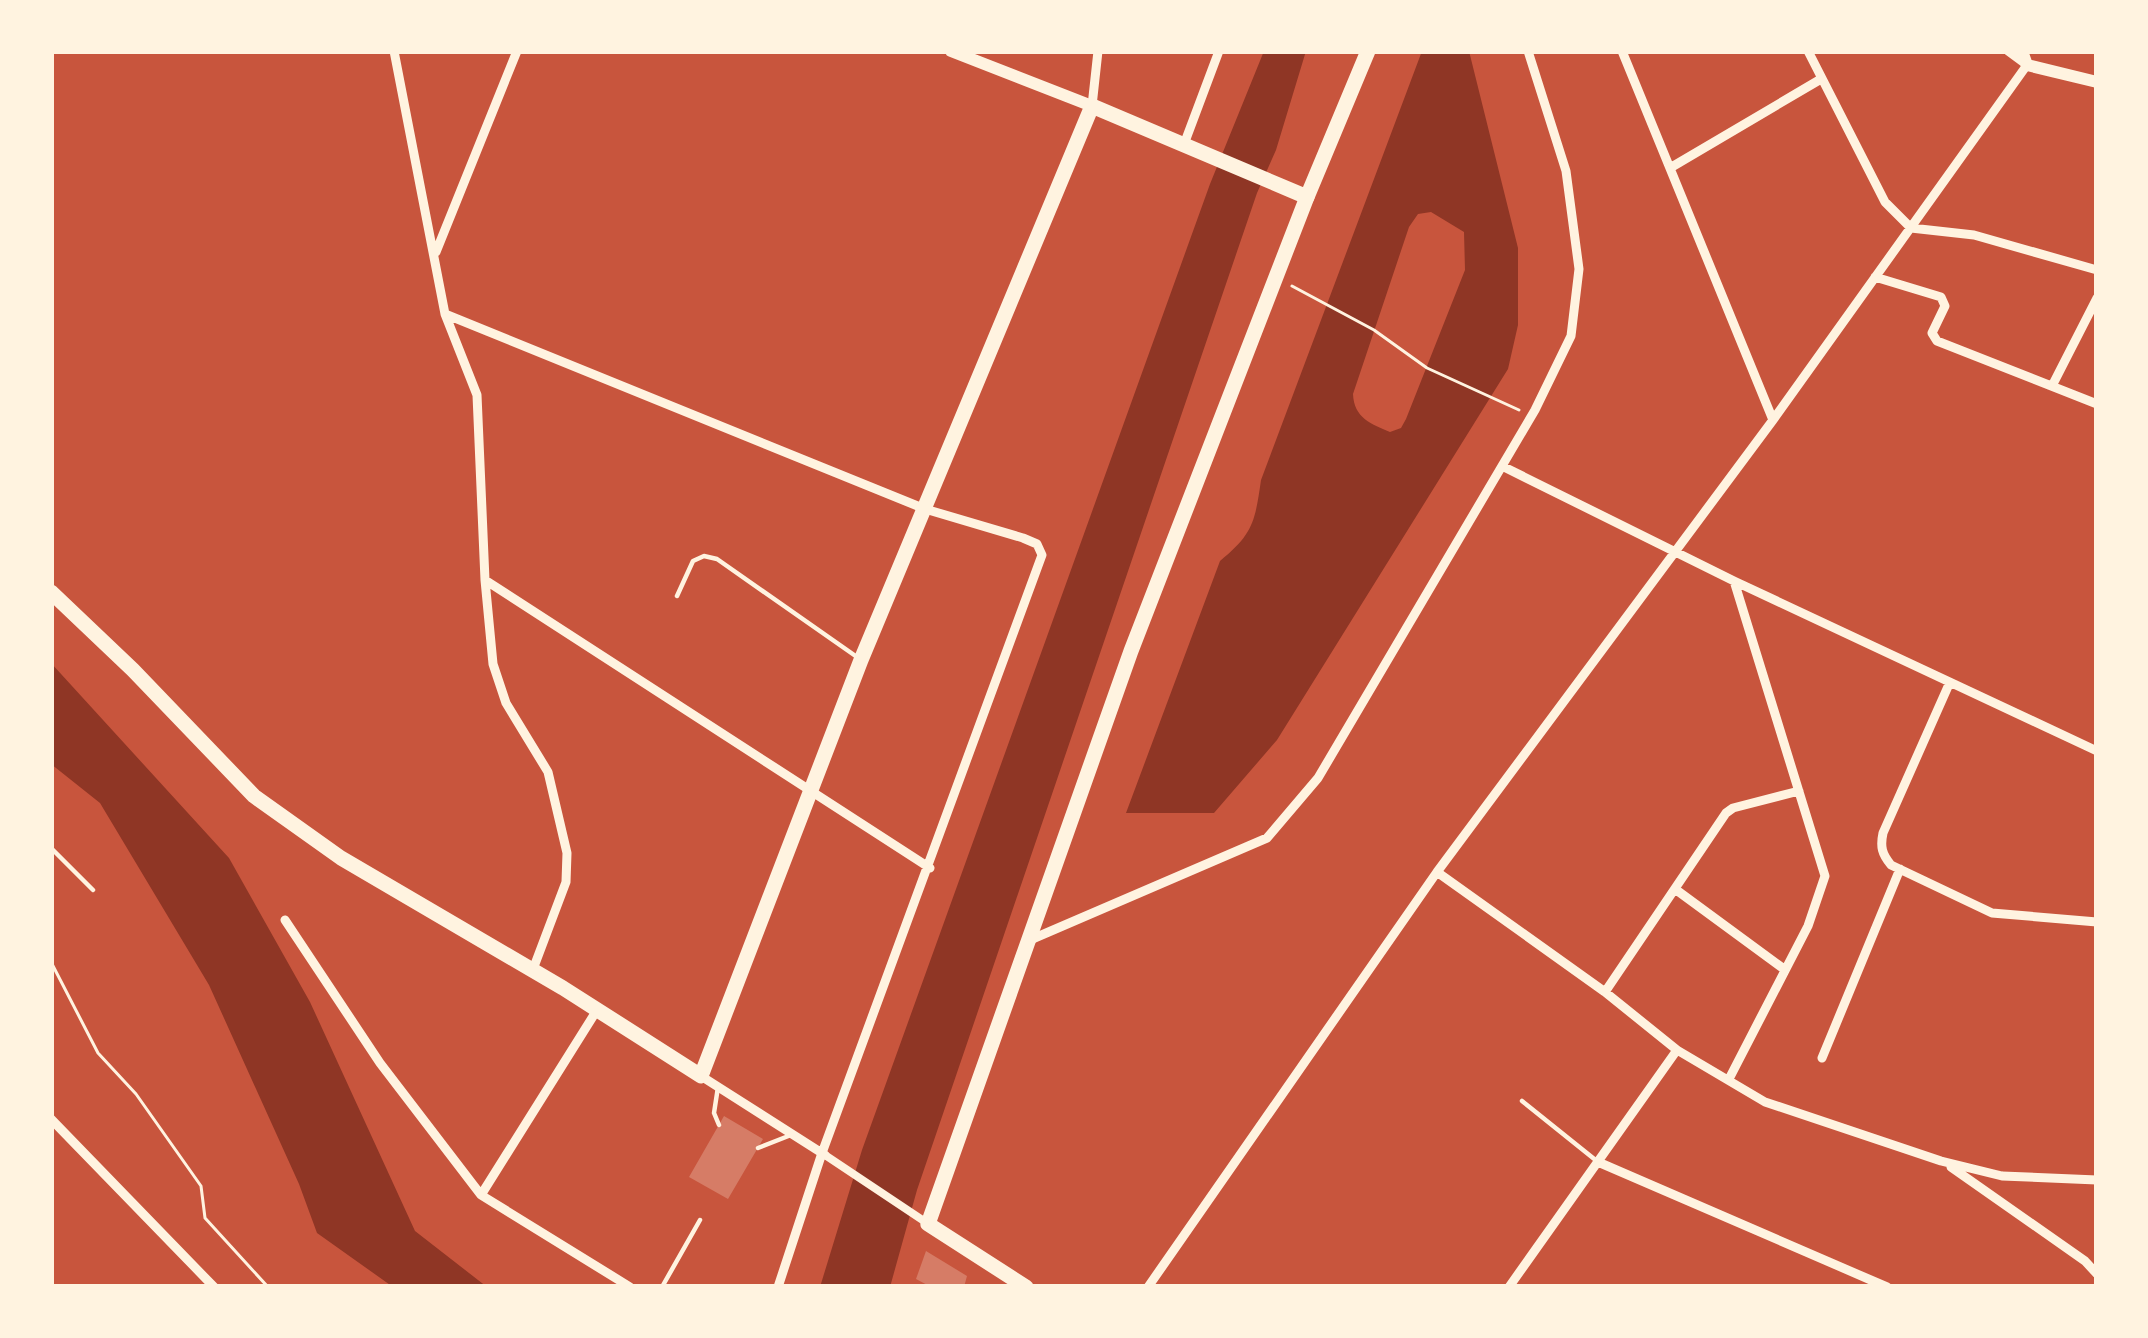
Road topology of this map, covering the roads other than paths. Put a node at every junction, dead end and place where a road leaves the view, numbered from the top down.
1 (394, 51) edge
2 (517, 51) edge
3 (950, 51) edge
4 (1098, 51) edge
5 (1219, 51) edge
6 (1368, 51) edge
7 (1528, 51) edge
8 (1622, 51) edge
9 (1808, 51) edge
10 (2008, 51) edge
11 (2025, 58) edge
12 (1821, 80) junction
13 (2097, 82) edge
14 (1092, 106) junction
15 (1183, 148) junction
16 (1670, 168) junction
17 (1307, 197) junction
18 (1911, 228) junction
19 (435, 255) junction
20 (2097, 271) edge
21 (1875, 277) junction
22 (2097, 298) edge
23 (445, 314) junction
24 (2052, 386) junction
25 (2097, 404) edge
26 (1773, 420) junction
27 (1502, 466) junction
28 (925, 509) junction
29 (1672, 551) junction
30 (484, 580) junction
31 (1734, 580) junction
32 (51, 592) edge
33 (677, 596) dead end
34 (861, 660) junction
35 (1950, 682) junction
36 (2097, 751) edge
37 (1799, 791) junction
38 (809, 792) junction
39 (51, 848) edge
40 (930, 868) junction
41 (1900, 869) junction
42 (1437, 872) junction
43 (1675, 889) junction
44 (93, 890) dead end
45 (285, 920) dead end
46 (2097, 922) edge
47 (1030, 940) junction
48 (1784, 969) junction
49 (532, 973) junction
50 (1606, 992) junction
51 (597, 1010) junction
52 (1677, 1050) junction
53 (1822, 1058) dead end
54 (700, 1076) junction
55 (1730, 1079) junction
56 (718, 1087) junction
57 (1522, 1101) dead end
58 (51, 1119) edge
59 (719, 1125) dead end
60 (793, 1134) junction
61 (758, 1148) dead end
62 (825, 1155) junction
63 (1941, 1161) junction
64 (1598, 1162) junction
65 (2097, 1180) edge
66 (481, 1195) junction
67 (700, 1220) dead end
68 (928, 1224) junction
69 (2097, 1274) edge
70 (1512, 1284) edge
71 (214, 1287) edge
72 (630, 1287) edge
73 (662, 1287) edge
74 (778, 1287) edge
75 (1026, 1287) edge
76 (1148, 1287) edge
77 (1529, 1287) edge
78 (1886, 1287) edge

1 - 19 street
2 - 19 street
3 - 14 street
4 - 14 street
5 - 15 street
6 - 17 main road
7 - 27 street
8 - 16 street
9 - 12 street
10 - 11 street
11 - 13 street
11 - 18 street
12 - 16 street
12 - 18 street
14 - 15 main road
14 - 28 main road
15 - 17 main road
16 - 26 street
17 - 47 main road
18 - 20 street
18 - 21 street
19 - 23 street
21 - 24 street
21 - 26 street
22 - 24 street
23 - 28 street
23 - 30 street
24 - 25 street
26 - 29 street
27 - 29 street
27 - 47 street
28 - 34 main road
28 - 40 street
29 - 31 street
29 - 42 street
30 - 38 street
30 - 49 street
31 - 35 street
31 - 37 street
32 - 49 main road
33 - 34 lane
34 - 38 main road
35 - 36 street
35 - 41 street
37 - 43 street
37 - 48 street
38 - 40 street
38 - 54 main road
39 - 44 lane
40 - 62 street
41 - 46 street
41 - 53 street
42 - 50 street
42 - 76 street
43 - 48 street
43 - 50 street
45 - 66 street
47 - 68 main road
48 - 55 street
49 - 51 main road
50 - 52 street
51 - 54 main road
51 - 66 street
52 - 55 street
52 - 64 street
54 - 56 street
55 - 63 street
56 - 59 lane
56 - 60 street
57 - 64 lane
58 - 71 street
60 - 61 lane
60 - 62 street
62 - 68 street
62 - 74 street
63 - 65 street
63 - 69 street
64 - 70 street
64 - 78 street
66 - 72 street
67 - 73 lane
68 - 75 main road
70 - 77 street

